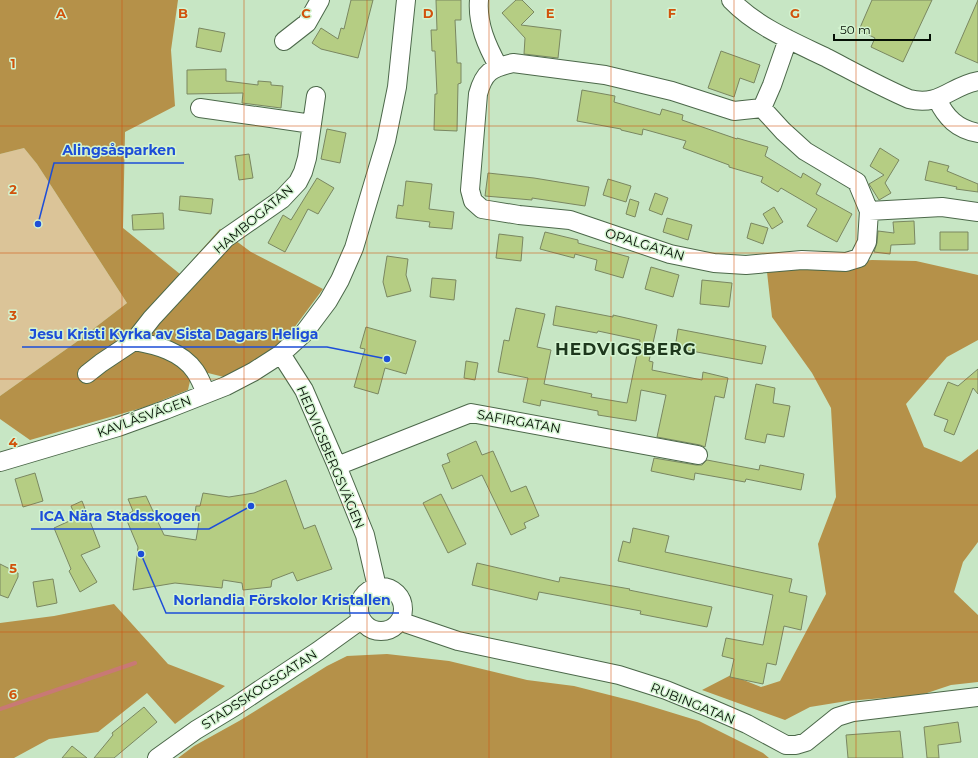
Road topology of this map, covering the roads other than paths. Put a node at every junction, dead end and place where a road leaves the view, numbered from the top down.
1 (320, 0) edge
2 (406, 0) edge
3 (480, 0) edge
4 (731, 0) edge
5 (788, 39) junction
6 (284, 41) dead end
7 (498, 66) junction
8 (978, 81) edge
9 (316, 96) dead end
10 (937, 99) junction
11 (200, 108) dead end
12 (762, 108) junction
13 (312, 124) junction
14 (978, 133) edge
15 (870, 211) junction
16 (978, 212) edge
17 (134, 341) junction
18 (281, 354) junction
19 (87, 374) dead end
20 (206, 394) junction
21 (692, 453) dead end
22 (0, 462) edge
23 (338, 466) junction
24 (376, 587) junction
25 (361, 620) junction
26 (401, 620) junction
27 (978, 697) edge
28 (157, 758) edge

1 - 6 street
2 - 18 street
3 - 7 street
4 - 5 street
5 - 10 street
5 - 12 street
7 - 12 street
7 - 15 street, OPALGATAN
8 - 10 street
9 - 13 street, HAMBOGATAN
10 - 14 street
11 - 13 street
12 - 15 street, OPALGATAN
13 - 17 street, HAMBOGATAN
15 - 16 street
17 - 19 street, HAMBOGATAN
17 - 20 street
18 - 20 street, KAVLÅSVÄGEN
18 - 23 street, HEDVIGSBERGSVÄGEN
20 - 22 street, KAVLÅSVÄGEN
21 - 23 street, SAFIRGATAN
23 - 24 street, HEDVIGSBERGSVÄGEN
24 - 25 street
24 - 26 street
25 - 26 street
25 - 28 street, STADSSKOGSGATAN
26 - 27 street, RUBINGATAN

